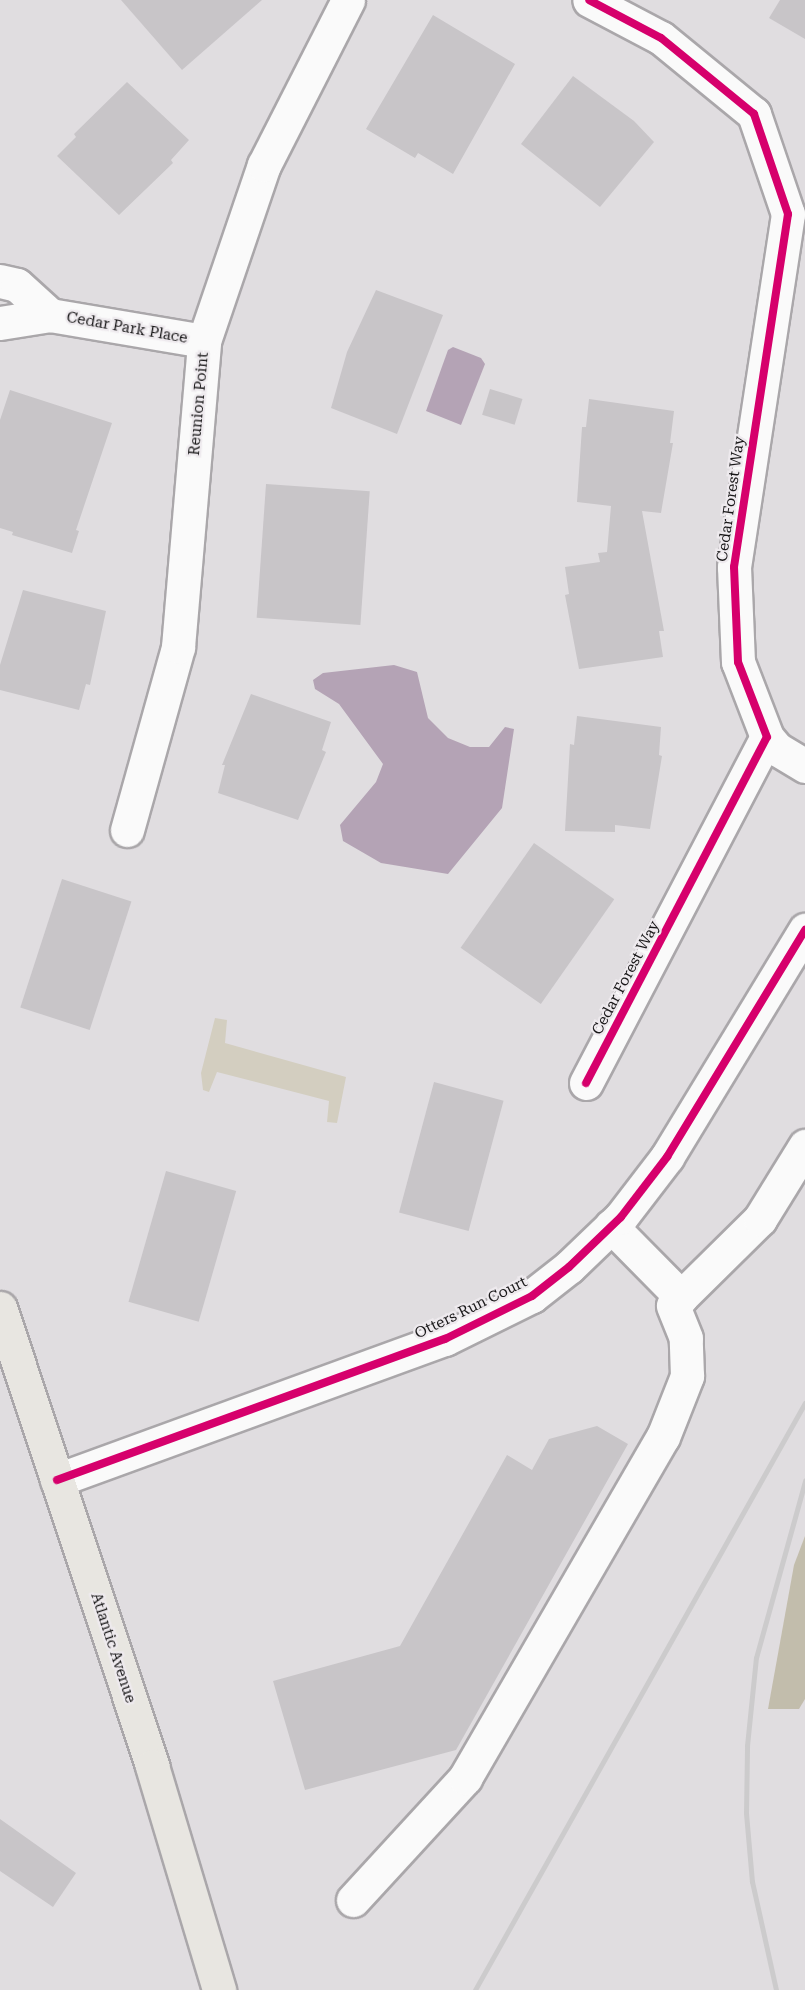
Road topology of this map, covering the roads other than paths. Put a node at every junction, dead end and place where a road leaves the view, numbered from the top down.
1 (348, 0) edge
2 (590, 0) edge
3 (0, 281) edge
4 (50, 315) junction
5 (0, 323) edge
6 (204, 341) junction
7 (767, 737) junction
8 (805, 766) edge
9 (127, 830) dead end
10 (805, 930) edge
11 (586, 1083) dead end
12 (805, 1146) edge
13 (611, 1226) junction
14 (673, 1306) dead end
15 (0, 1308) edge
16 (57, 1480) junction
17 (353, 1900) dead end
18 (219, 1990) edge

1 - 6 street, Reunion Point
2 - 7 street, Cedar Forest Way
3 - 4 street, Cedar Park Place
4 - 5 street, Cedar Park Place
4 - 6 street, Cedar Park Place
6 - 9 street, Reunion Point
7 - 8 street, Cedar Forest Way
7 - 11 street, Cedar Forest Way
10 - 13 street, Otters Run Court
12 - 13 street
13 - 16 street, Otters Run Court
14 - 17 street
15 - 16 main road, Atlantic Avenue
16 - 18 main road, Atlantic Avenue

